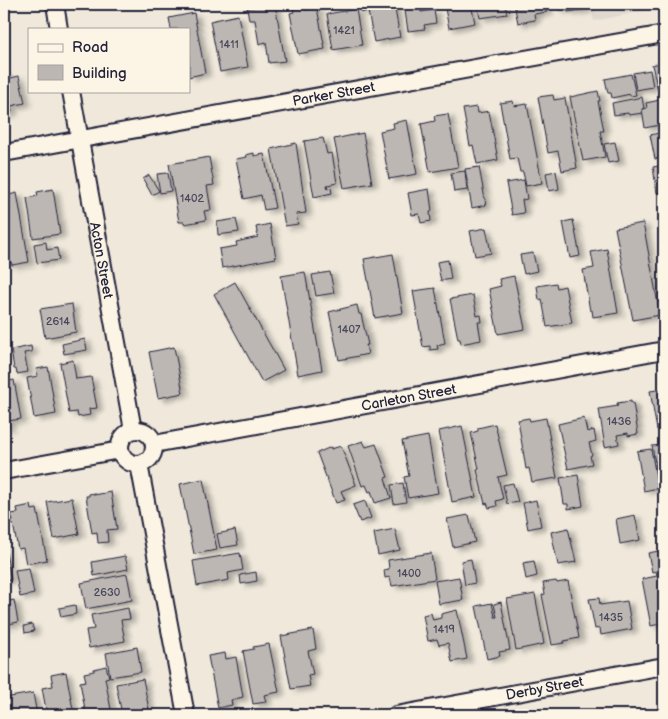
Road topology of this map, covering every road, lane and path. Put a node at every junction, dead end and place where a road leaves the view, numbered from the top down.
1 (55, 4) edge
2 (59, 28) edge
3 (664, 34) edge
4 (71, 92) edge
5 (80, 139) junction
6 (4, 153) edge
7 (664, 350) edge
8 (133, 430) junction
9 (154, 444) junction
10 (120, 450) junction
11 (139, 464) junction
12 (4, 471) edge
13 (664, 666) edge
14 (186, 715) edge
15 (396, 715) edge

1 - 2 street
3 - 5 street, Parker Street
4 - 5 street, Acton Street
5 - 6 street, Parker Street
5 - 8 street, Acton Street
7 - 9 street, Carleton Street
8 - 9 street
8 - 10 street
9 - 11 street
10 - 11 street
10 - 12 street
11 - 14 street
13 - 15 street, Derby Street

